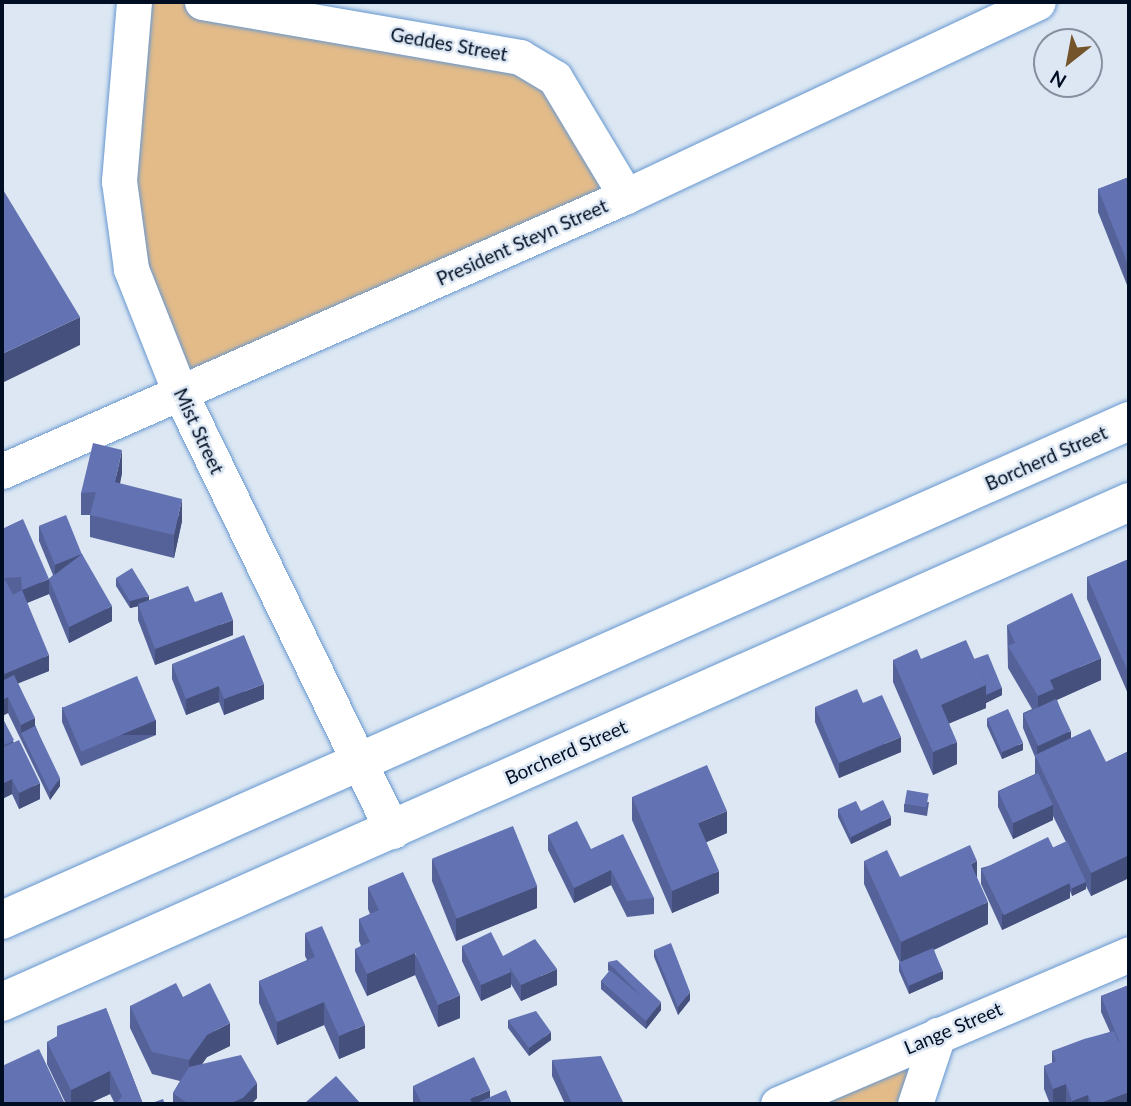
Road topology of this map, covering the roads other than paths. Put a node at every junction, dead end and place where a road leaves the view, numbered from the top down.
1 (134, 2) edge
2 (202, 2) edge
3 (1038, 2) edge
4 (626, 196) junction
5 (180, 393) junction
6 (1129, 421) edge
7 (2, 471) edge
8 (1129, 502) edge
9 (356, 759) junction
10 (393, 831) junction
11 (2, 920) edge
12 (1129, 954) edge
13 (2, 1002) edge
14 (938, 1035) junction
15 (778, 1104) edge
16 (915, 1104) edge

1 - 5 street, Mist Street
2 - 4 street, Geddes Street
3 - 4 street, President Steyn Street
4 - 5 street, President Steyn Street
5 - 7 street, President Steyn Street
5 - 9 street, Mist Street
6 - 9 highway, Borcherd Street
8 - 10 highway, Borcherd Street
9 - 10 street, Mist Street
9 - 11 highway, Borcherd Street
10 - 13 highway, Borcherd Street
12 - 14 street, Lange Street
14 - 15 street, Lange Street
14 - 16 street

